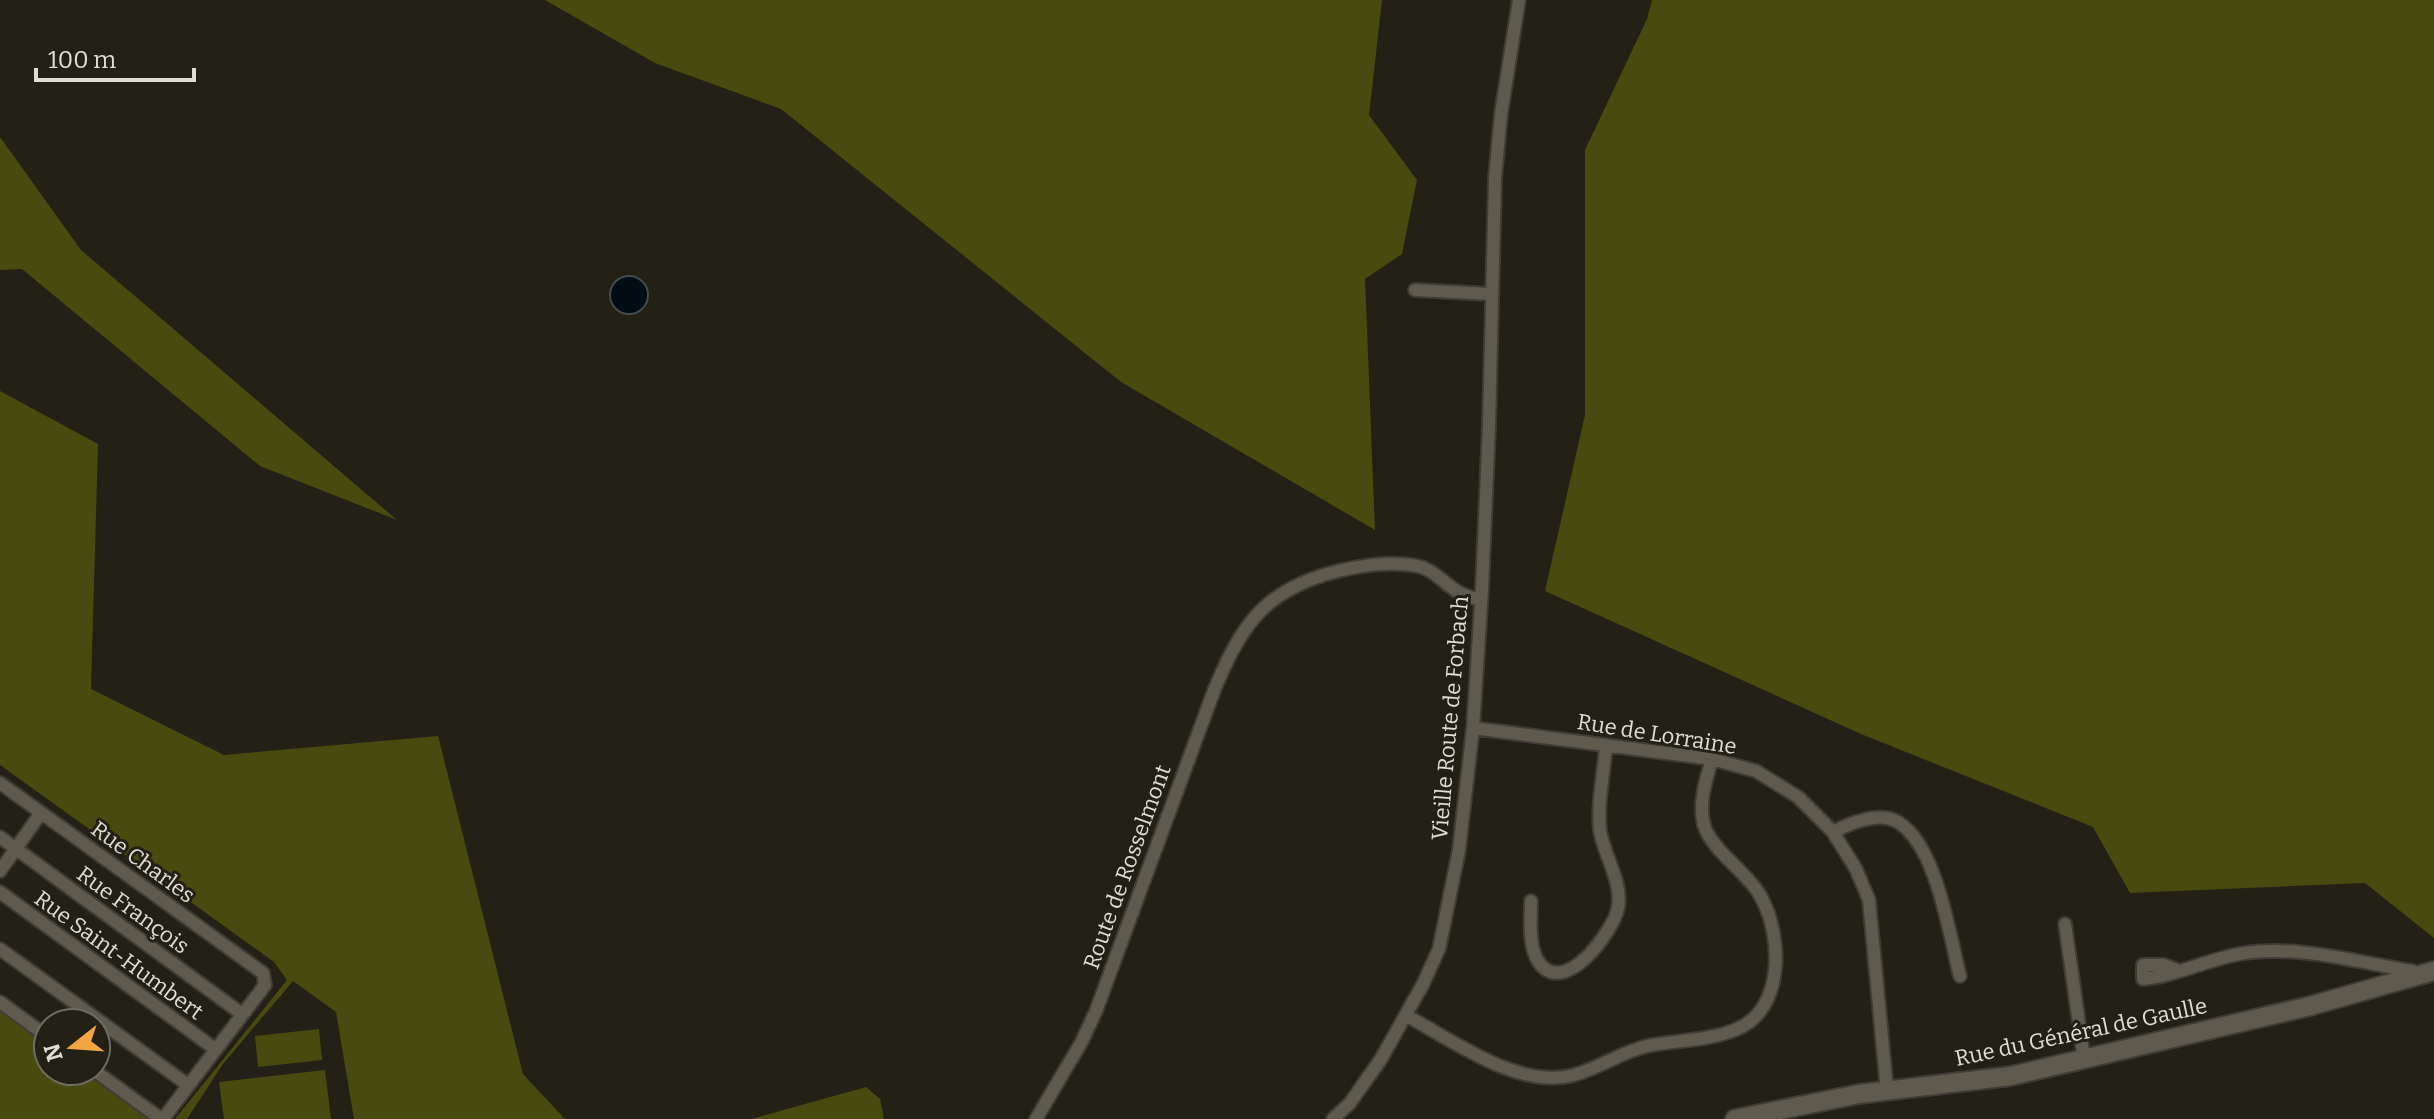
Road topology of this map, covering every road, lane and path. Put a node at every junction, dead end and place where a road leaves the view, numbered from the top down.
1 (1519, 0) edge
2 (1415, 290) dead end
3 (1491, 294) junction
4 (1481, 599) junction
5 (1473, 728) junction
6 (1606, 745) junction
7 (1712, 759) junction
8 (0, 783) edge
9 (41, 813) junction
10 (1833, 832) junction
11 (0, 837) edge
12 (16, 849) junction
13 (0, 871) edge
14 (0, 892) edge
15 (1531, 901) dead end
16 (2065, 924) dead end
17 (0, 949) edge
18 (2177, 970) dead end
19 (2426, 974) edge
20 (1960, 976) dead end
21 (0, 1002) edge
22 (242, 1014) junction
23 (1407, 1016) junction
24 (32, 1025) edge
25 (215, 1049) junction
26 (2084, 1059) junction
27 (112, 1083) edge
28 (188, 1085) junction
29 (1887, 1091) junction
30 (162, 1119) edge
31 (1036, 1119) edge
32 (1333, 1119) edge
33 (1735, 1119) edge

1 - 3 street, Vieille Route de Forbach
2 - 3 street
3 - 4 street, Vieille Route de Forbach
4 - 5 street, Vieille Route de Forbach
4 - 31 street, Route de Rosselmont
5 - 6 street, Rue de Lorraine
5 - 23 street, Vieille Route de Forbach
6 - 7 street, Rue de Lorraine
6 - 15 street
7 - 10 street, Rue de Lorraine
7 - 23 street
8 - 9 street, Rue Charles
9 - 12 street
9 - 22 street, Rue Charles
10 - 20 street
10 - 29 street, Rue de Lorraine
11 - 12 street, Rue François
12 - 13 street
12 - 22 street, Rue François
14 - 25 street, Rue Saint-Humbert
16 - 26 street
17 - 28 street
18 - 19 street
19 - 26 main road, Rue du Général de Gaulle
21 - 24 street
22 - 25 street
23 - 32 street, Vieille Route de Forbach
25 - 28 street
26 - 29 main road, Rue du Général de Gaulle
27 - 30 street
28 - 30 street
29 - 33 main road, Rue du Général de Gaulle

